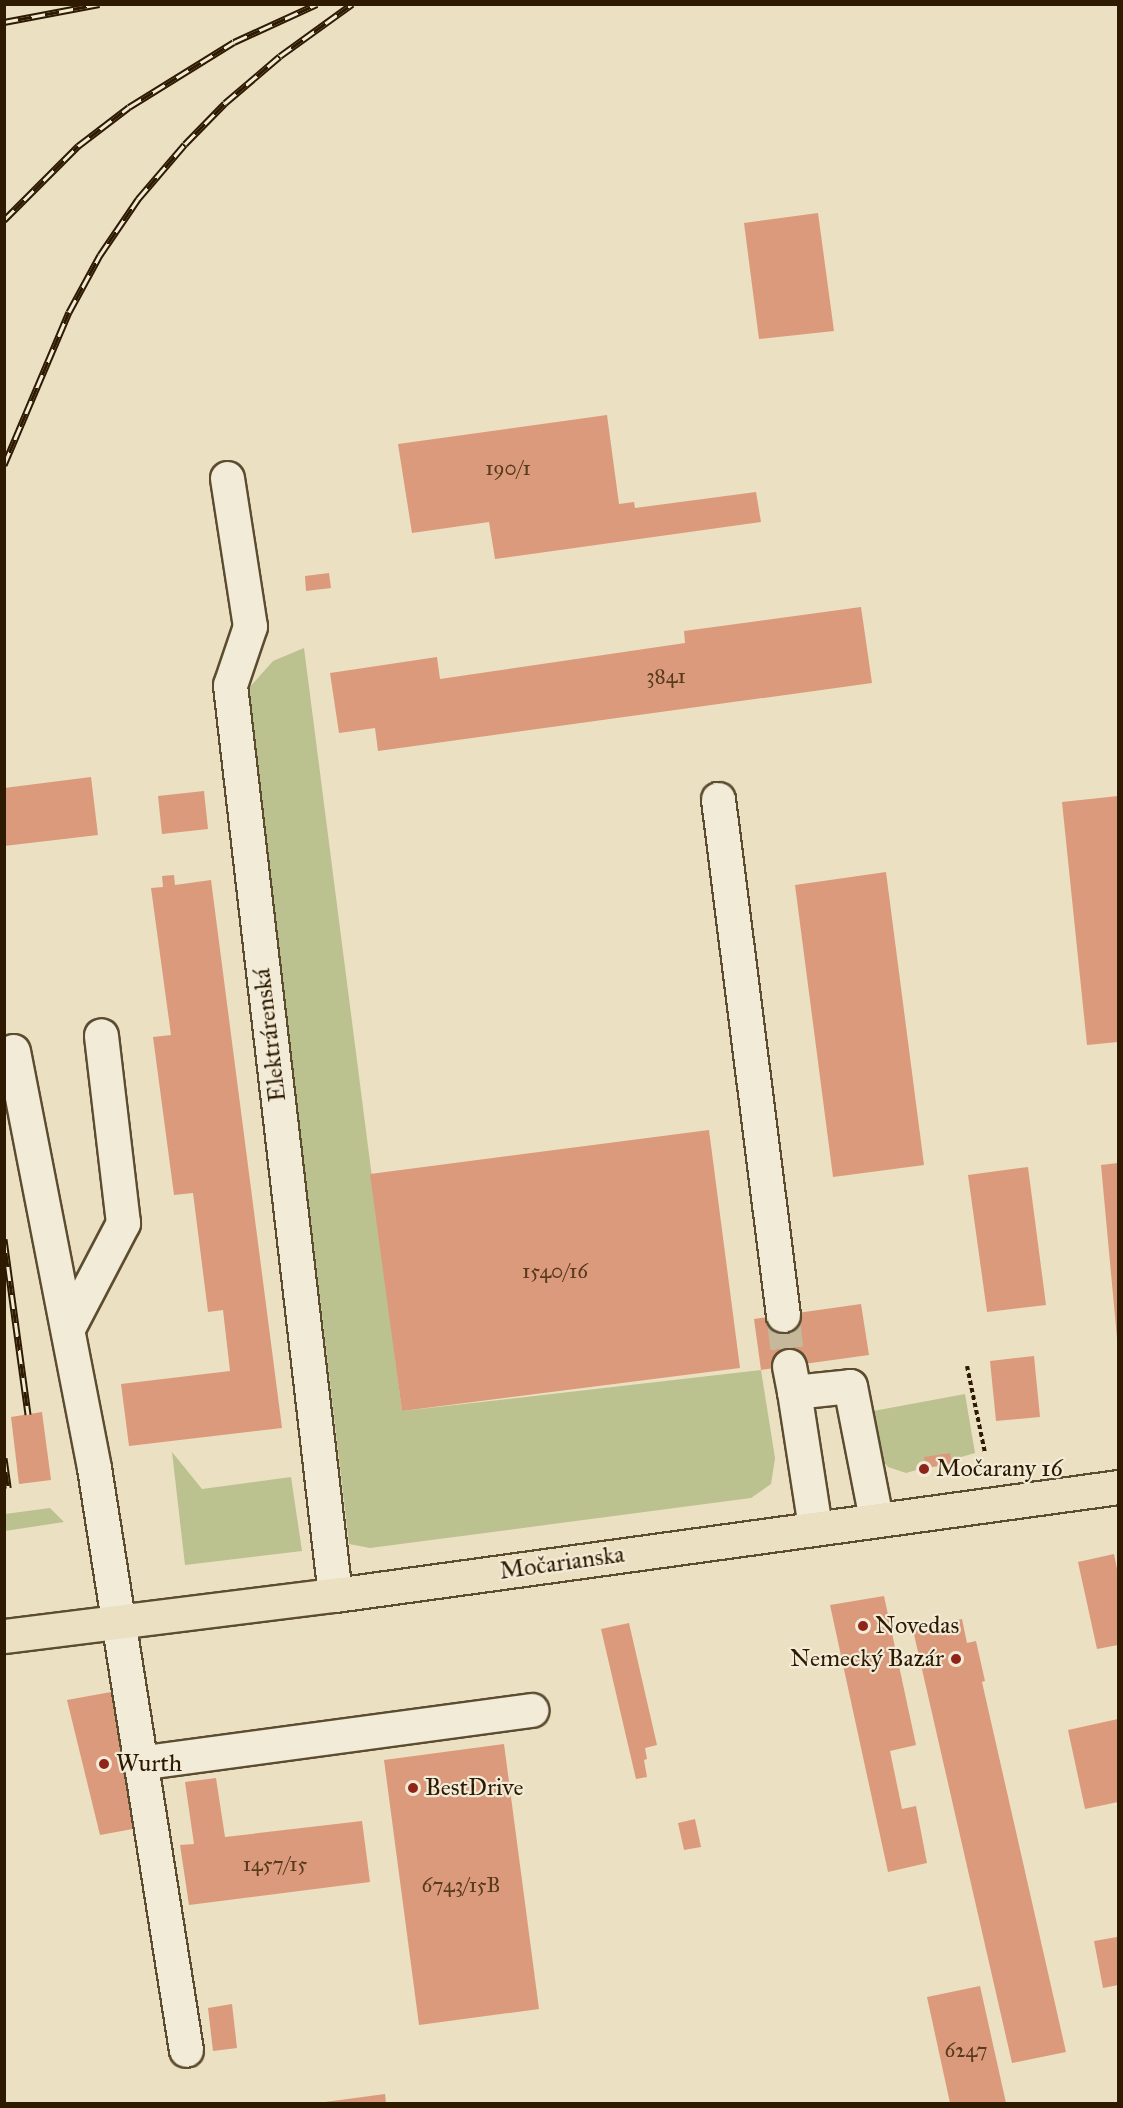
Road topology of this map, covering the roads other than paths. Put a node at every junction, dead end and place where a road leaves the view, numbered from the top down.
1 (227, 478) dead end
2 (718, 800) dead end
3 (101, 1035) dead end
4 (13, 1050) dead end
5 (783, 1315) tunnel mouth
6 (68, 1328) junction
7 (1119, 1487) edge
8 (876, 1518) junction
9 (814, 1527) junction
10 (335, 1595) junction
11 (119, 1622) junction
12 (4, 1636) edge
13 (531, 1710) dead end
14 (139, 1763) junction
15 (186, 2050) dead end

1 - 10 lane, Elektrárenská
2 - 5 lane
3 - 6 lane
4 - 6 lane
6 - 11 lane
7 - 8 main road, Močarianska
8 - 9 main road, Močarianska
8 - 9 lane
9 - 10 main road, Močarianska
10 - 11 main road, Močarianska
11 - 12 main road, Močarianska
11 - 14 lane
13 - 14 lane
14 - 15 lane

